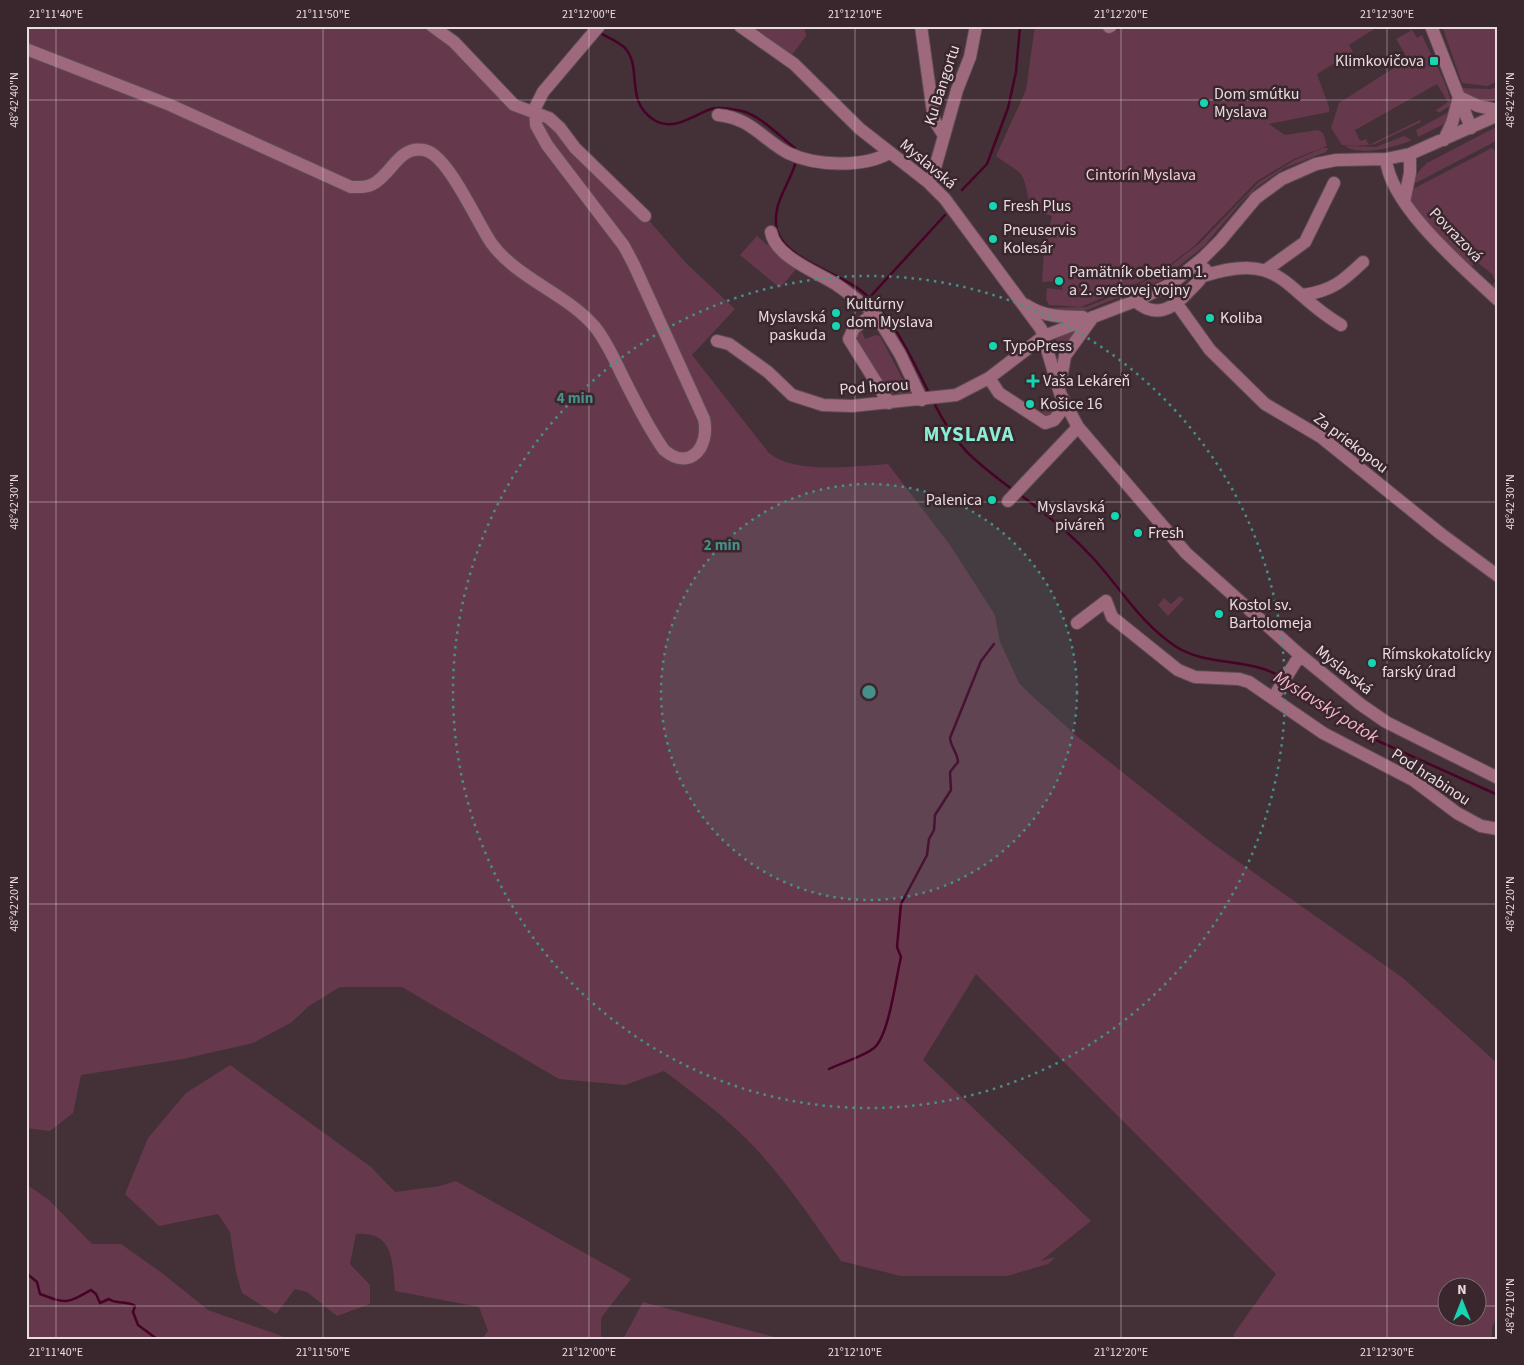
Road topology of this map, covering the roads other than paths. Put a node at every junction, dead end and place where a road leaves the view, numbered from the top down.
1 (432, 26) edge
2 (599, 26) edge
3 (740, 26) edge
4 (920, 26) edge
5 (976, 26) edge
6 (1431, 26) edge
7 (26, 49) edge
8 (1459, 97) junction
9 (1498, 110) edge
10 (535, 114) junction
11 (718, 115) dead end
12 (1498, 115) edge
13 (1471, 128) junction
14 (943, 134) junction
15 (1444, 140) junction
16 (889, 153) junction
17 (1410, 154) junction
18 (1386, 159) junction
19 (928, 182) junction
20 (1334, 183) dead end
21 (1404, 202) junction
22 (645, 216) dead end
23 (771, 232) dead end
24 (1203, 258) junction
25 (1363, 262) dead end
26 (1266, 270) junction
27 (1203, 276) junction
28 (1303, 295) junction
29 (1018, 299) junction
30 (1498, 300) edge
31 (1135, 302) junction
32 (1177, 304) junction
33 (875, 313) junction
34 (1093, 317) junction
35 (1341, 325) dead end
36 (1044, 336) junction
37 (717, 341) dead end
38 (989, 378) junction
39 (1060, 393) junction
40 (930, 399) junction
41 (889, 403) junction
42 (1066, 405) junction
43 (1078, 427) junction
44 (1008, 501) dead end
45 (1498, 576) edge
46 (1077, 623) dead end
47 (1300, 655) junction
48 (1273, 698) junction
49 (1498, 778) edge
50 (1498, 830) edge

1 - 10 street
2 - 10 street
3 - 16 street, Myslavská
4 - 14 street
5 - 14 street, Ku Bangortu
6 - 8 street
7 - 10 street
8 - 9 street
8 - 13 street
8 - 15 street
10 - 22 street
11 - 16 street
12 - 13 street, Pod horou
13 - 15 street, Pod horou
14 - 19 street, Ku Bangortu
15 - 17 street, Pod horou
16 - 19 street, Myslavská
17 - 18 street, Pod horou
17 - 21 street
18 - 21 street, Povrazová
18 - 24 street, Pod horou
19 - 29 street, Myslavská
20 - 26 street
21 - 30 street, Povrazová
23 - 33 street
24 - 27 street
24 - 31 street, Pod horou
25 - 28 street
26 - 27 street
26 - 28 street
27 - 32 street
28 - 35 street
29 - 34 street
29 - 36 street, Myslavská
31 - 32 street
31 - 34 street, Pod horou
32 - 45 street, Za priekopou
33 - 40 street
33 - 41 street
34 - 36 street, Pod horou
34 - 39 street
36 - 38 street, Pod horou
36 - 39 street, Myslavská
37 - 41 street, Pod horou
38 - 40 street, Pod horou
38 - 42 street
39 - 42 street, Myslavská
40 - 41 street, Pod horou
42 - 43 street, Myslavská
43 - 44 street
43 - 47 street, Myslavská
46 - 48 street, Pod hrabinou
47 - 48 street
47 - 49 street, Myslavská
48 - 50 street, Pod hrabinou

